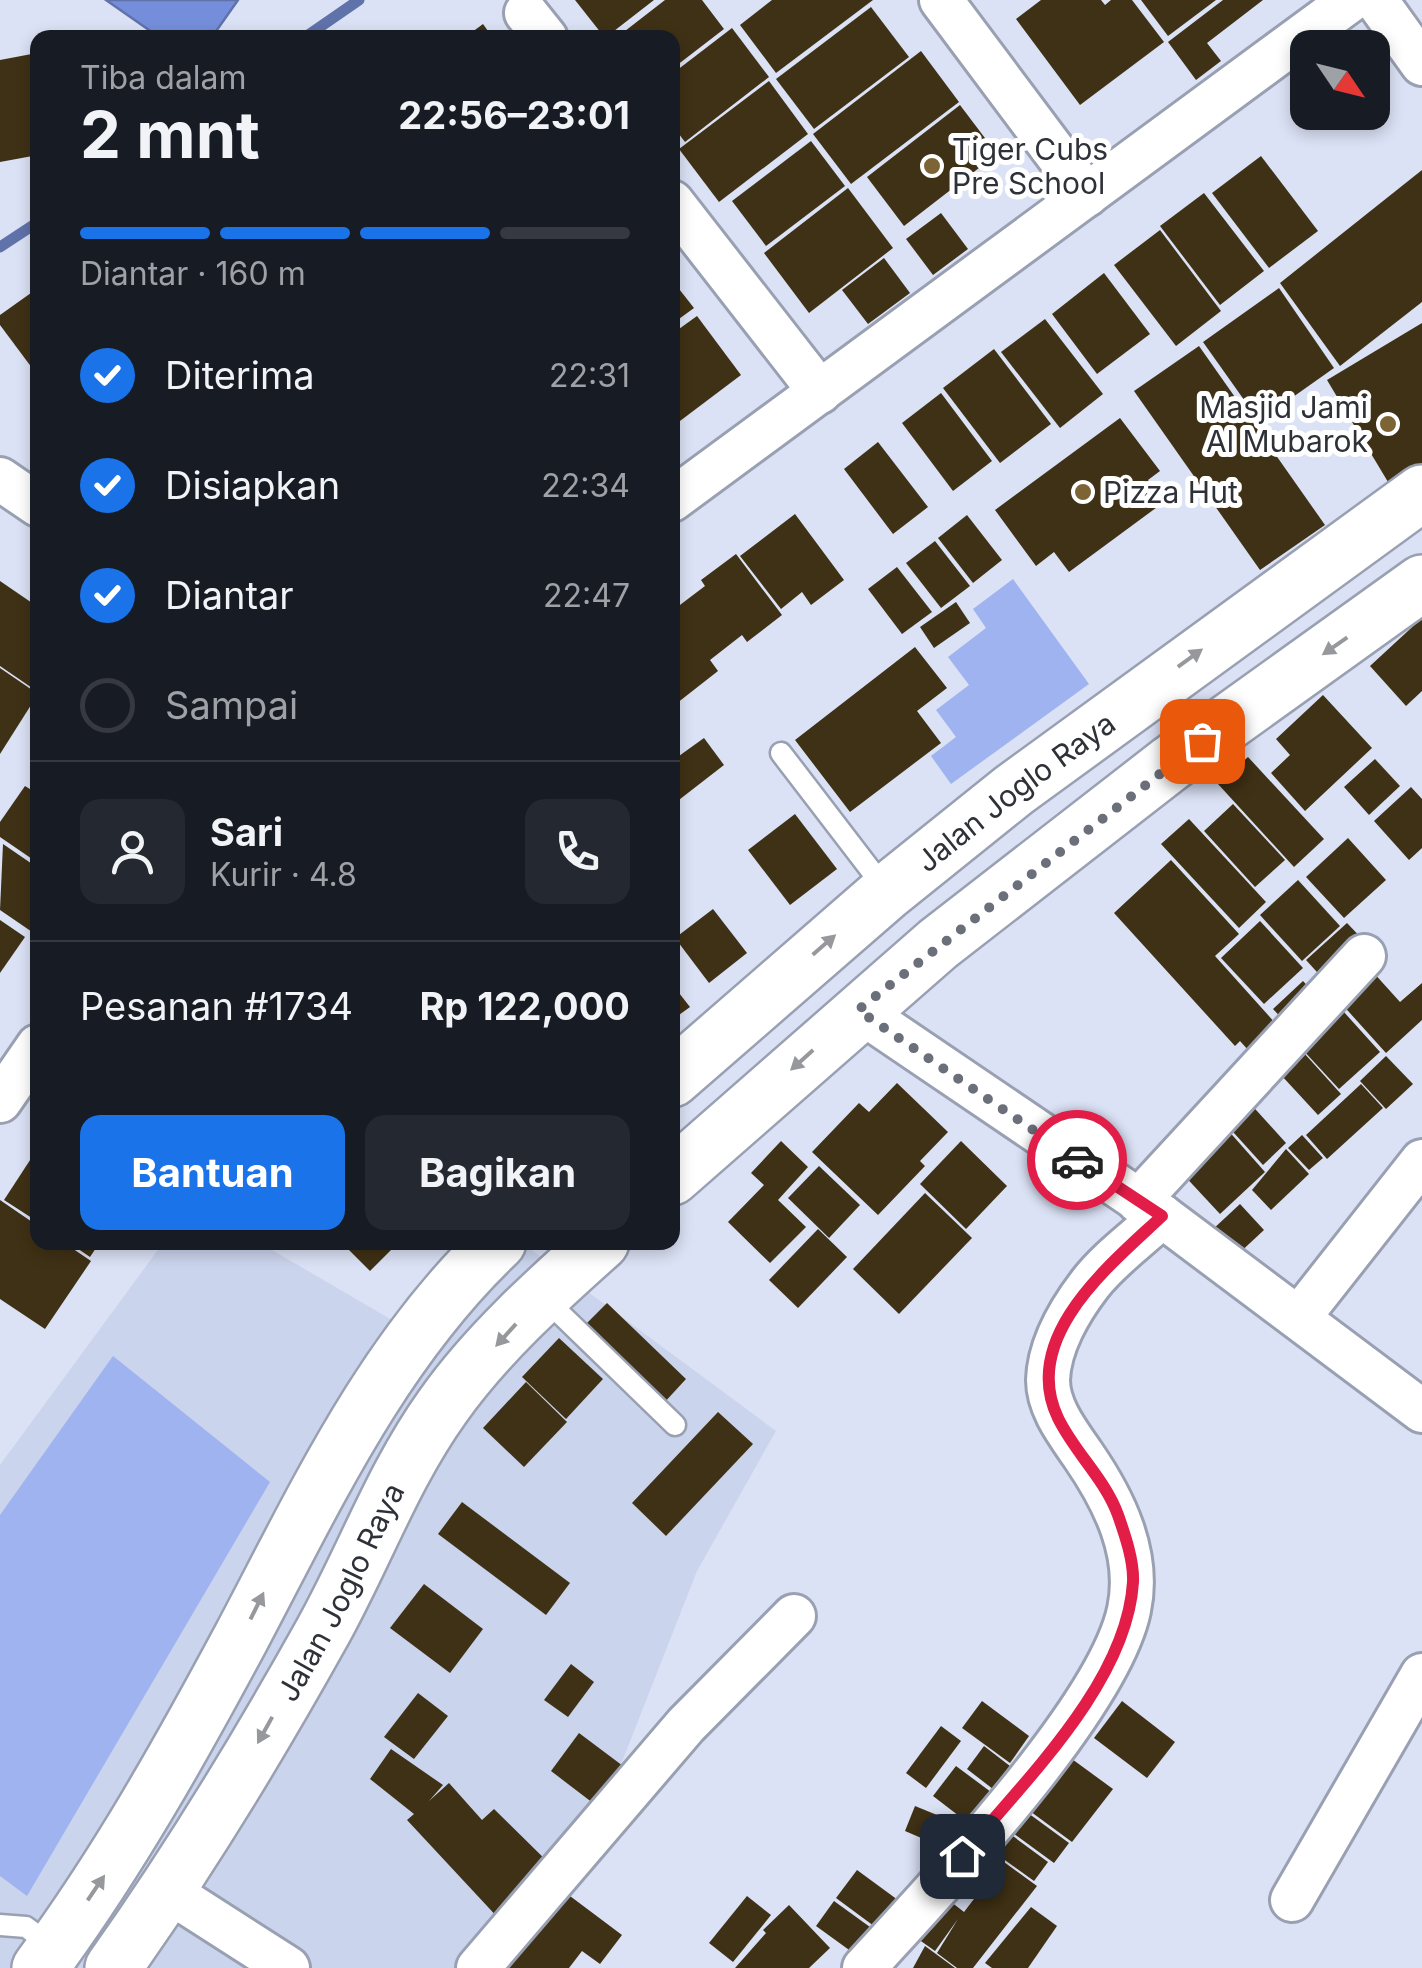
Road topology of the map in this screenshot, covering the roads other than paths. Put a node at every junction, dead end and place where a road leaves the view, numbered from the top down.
1 (941, 0) edge
2 (1355, 0) edge
3 (1422, 64) edge
4 (1087, 195) junction
5 (680, 212) edge
6 (820, 392) junction
7 (0, 479) edge
8 (1422, 493) edge
9 (680, 494) edge
10 (30, 500) edge
11 (1371, 533) junction
12 (1420, 590) edge
13 (781, 753) dead end
14 (887, 892) junction
15 (1364, 956) dead end
16 (858, 1010) junction
17 (30, 1058) edge
18 (680, 1072) edge
19 (0, 1101) edge
20 (1422, 1161) edge
21 (680, 1170) edge
22 (1150, 1208) junction
23 (491, 1250) edge
24 (591, 1250) edge
25 (542, 1295) junction
26 (1300, 1316) junction
27 (1422, 1410) edge
28 (676, 1426) dead end
29 (794, 1616) dead end
30 (1422, 1674) edge
31 (168, 1890) junction
32 (1292, 1900) dead end
33 (0, 1925) edge
34 (47, 1958) edge
35 (114, 1968) edge
36 (288, 1968) edge
37 (478, 1968) edge
38 (864, 1968) edge

1 - 4 street
2 - 3 street
2 - 4 street
4 - 6 street
5 - 6 street
6 - 9 street
7 - 10 street
8 - 11 main road, Jalan Joglo Raya
11 - 12 main road
14 -> 11 main road, Jalan Joglo Raya
12 -> 16 main road
13 - 14 lane
18 -> 14 main road, Jalan Joglo Raya
15 - 22 street
16 -> 21 main road
16 - 22 street
17 - 19 street
20 - 26 street
22 - 26 street
22 - 38 street
34 -> 23 main road
24 - 25 main road, Jalan Joglo Raya
25 - 28 lane
25 -> 31 main road, Jalan Joglo Raya
26 - 27 street
29 - 37 street
30 - 32 street
31 - 35 main road, Jalan Joglo Raya
31 - 36 street
33 - 34 lane

